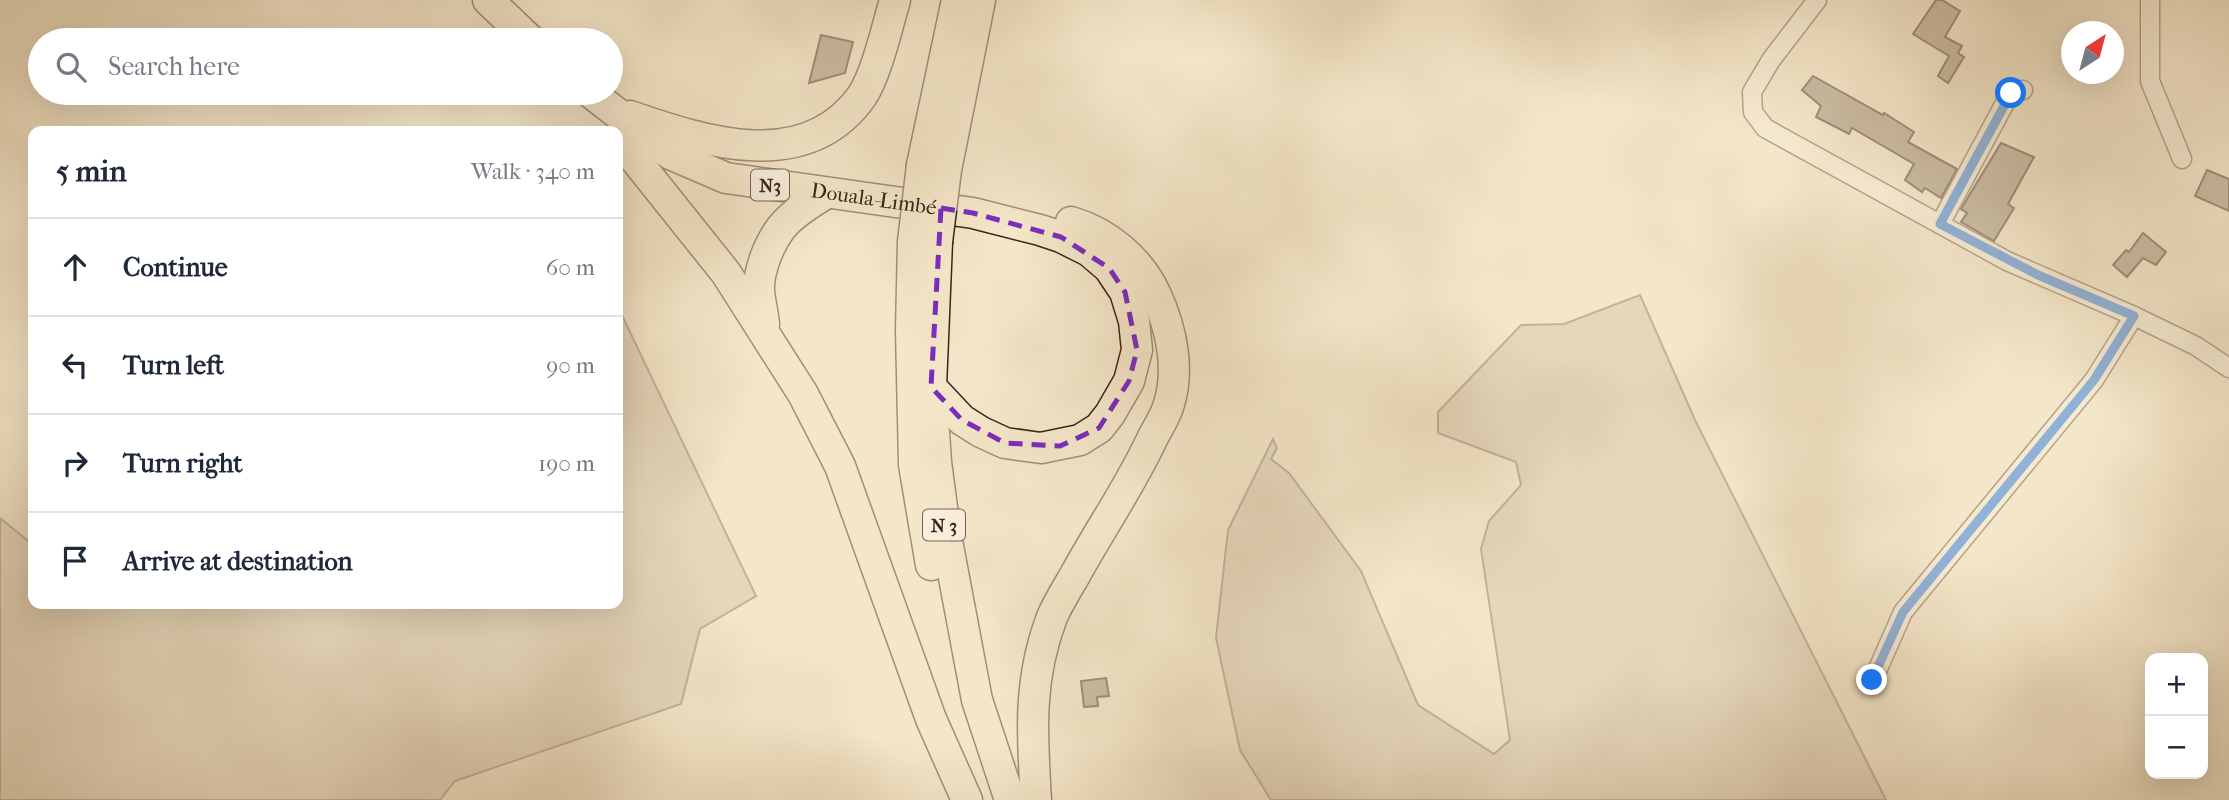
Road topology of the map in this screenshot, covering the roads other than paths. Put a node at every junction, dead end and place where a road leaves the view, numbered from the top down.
1 (488, 0) edge
2 (895, 0) edge
3 (957, 0) edge
4 (980, 0) edge
5 (1817, 0) edge
6 (2150, 0) edge
7 (517, 28) edge
8 (2023, 90) dead end
9 (594, 105) edge
10 (608, 118) edge
11 (623, 127) edge
12 (623, 138) edge
13 (2182, 159) dead end
14 (934, 167) junction
15 (825, 194) junction
16 (974, 213) junction
17 (1940, 224) junction
18 (925, 242) junction
19 (2134, 316) junction
20 (766, 333) junction
21 (2229, 368) edge
22 (932, 387) junction
23 (1872, 680) dead end
24 (967, 800) edge
25 (989, 800) edge
26 (1010, 800) edge
27 (1036, 800) edge

1 - 7 highway
2 - 10 highway
3 - 14 highway
4 - 14 highway
5 - 17 street
6 - 13 street
8 - 17 street
9 - 10 highway
11 - 15 highway, Douala-Limbé / N3
12 - 20 highway
14 - 18 highway, bridge
15 - 16 highway, Douala-Limbé / N3
15 - 20 highway
16 - 22 highway
16 - 27 highway
17 - 19 street
18 - 22 highway, N 3
18 - 25 highway, N 3
19 - 21 street
19 - 23 street
20 - 24 highway
22 - 26 highway, N 3

